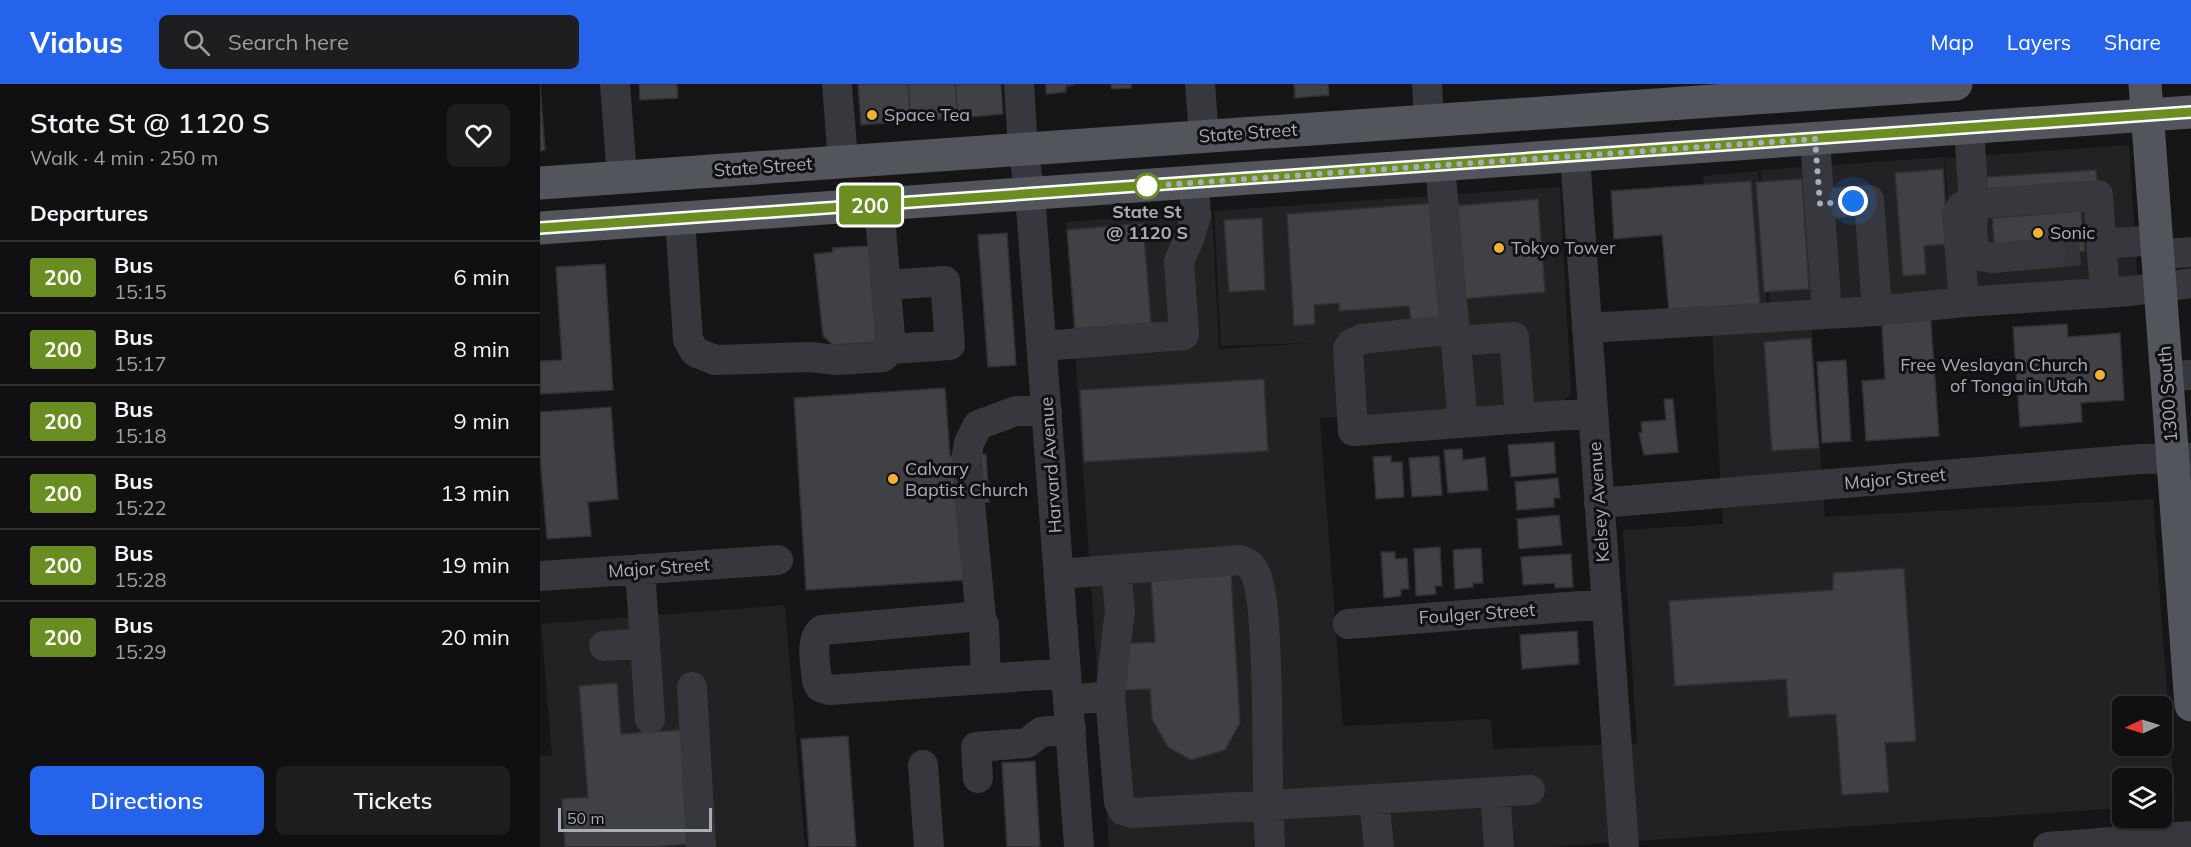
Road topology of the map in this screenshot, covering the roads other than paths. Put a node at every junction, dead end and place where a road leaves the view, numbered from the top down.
1 (615, 84) edge
2 (837, 84) edge
3 (1019, 84) edge
4 (1200, 84) edge
5 (1427, 84) edge
6 (1953, 84) edge
7 (1855, 88) edge
8 (1699, 93) edge
9 (2146, 100) edge
10 (1634, 106) junction
11 (2191, 112) edge
12 (1430, 120) junction
13 (1969, 128) junction
14 (1204, 136) junction
15 (1815, 139) junction
16 (1023, 149) junction
17 (1575, 156) junction
18 (843, 161) junction
19 (1440, 166) junction
20 (1338, 173) junction
21 (621, 177) junction
22 (540, 183) edge
23 (1194, 183) junction
24 (1030, 194) junction
25 (1820, 204) junction
26 (1974, 204) junction
27 (879, 205) junction
28 (680, 219) junction
29 (540, 228) edge
30 (2157, 247) junction
31 (2096, 248) junction
32 (2191, 252) edge
33 (2050, 253) tunnel mouth
34 (887, 285) junction
35 (2175, 285) edge
36 (2105, 292) junction
37 (1964, 302) junction
38 (1877, 311) junction
39 (1827, 314) junction
40 (1587, 328) junction
41 (1455, 335) junction
42 (1042, 346) junction
43 (891, 349) junction
44 (2179, 376) edge
45 (1047, 411) junction
46 (1593, 413) junction
47 (1520, 418) junction
48 (1463, 423) junction
49 (967, 455) tunnel mouth
50 (2182, 459) edge
51 (970, 503) tunnel mouth
52 (1599, 503) junction
53 (778, 560) dead end
54 (640, 569) junction
55 (1116, 570) junction
56 (1059, 574) junction
57 (540, 576) edge
58 (1606, 604) junction
59 (981, 618) junction
60 (1348, 624) dead end
61 (645, 643) junction
62 (604, 646) dead end
63 (987, 679) junction
64 (1067, 686) junction
65 (692, 687) dead end
66 (1110, 696) junction
67 (2191, 705) edge
68 (650, 719) dead end
69 (1071, 729) junction
70 (923, 765) dead end
71 (978, 778) dead end
72 (1530, 789) dead end
73 (1495, 792) junction
74 (1374, 799) junction
75 (1268, 805) junction
76 (2191, 836) edge
77 (2107, 845) edge
78 (2062, 846) edge
79 (701, 847) edge
80 (929, 847) edge
81 (1079, 847) edge
82 (1270, 847) edge
83 (1379, 847) edge
84 (1499, 847) edge
85 (1624, 847) edge

1 - 21 street
2 - 18 street
3 - 16 street, Harvard Avenue
4 - 14 street
5 - 12 street
6 - 7 main road, State Street
7 - 8 main road, State Street
8 - 10 main road, State Street
9 - 11 main road
9 - 13 main road
9 - 30 main road, 1300 South
10 - 12 main road, State Street
10 - 17 main road
12 - 14 main road, State Street
12 - 20 main road
13 - 15 main road
13 - 26 street
14 - 16 main road, State Street
15 - 17 main road
15 - 25 street
16 - 18 main road, State Street
16 - 24 street, Harvard Avenue
17 - 19 main road
17 - 40 street, Kelsey Avenue
18 - 21 main road, State Street
19 - 20 main road
19 - 41 street
20 - 23 main road
21 - 22 main road, State Street
23 - 24 main road
23 - 42 street
24 - 27 main road
24 - 42 street, Harvard Avenue
25 - 38 street
25 - 39 street
26 - 31 street
26 - 33 street
26 - 37 street
27 - 28 main road
27 - 34 street
28 - 29 main road
28 - 43 street
30 - 31 street
30 - 32 street
30 - 35 main road, 1300 South
31 - 36 street
34 - 43 street
34 - 43 street
35 - 36 street
35 - 44 main road, 1300 South
36 - 37 street
37 - 38 street
38 - 39 street
39 - 40 street
40 - 46 street, Kelsey Avenue
41 - 47 street
41 - 48 street
41 - 48 street
42 - 45 street, Harvard Avenue
44 - 50 main road, 1300 South
45 - 49 street
45 - 56 street, Harvard Avenue
46 - 47 street
46 - 52 street, Kelsey Avenue
47 - 48 street
50 - 52 street, Major Street
50 - 67 main road, 1300 South
51 - 59 street
52 - 58 street, Kelsey Avenue
53 - 54 street, Major Street
54 - 57 street, Major Street
54 - 61 street
55 - 56 street
55 - 66 street
55 - 75 street
56 - 64 street, Harvard Avenue
58 - 60 street, Foulger Street
58 - 85 street, Kelsey Avenue
59 - 63 street
59 - 63 street
61 - 62 street
61 - 68 street
63 - 64 street
64 - 66 street
64 - 69 street, Harvard Avenue
65 - 79 street
66 - 75 street
69 - 71 street
69 - 81 street, Harvard Avenue
70 - 80 street
72 - 73 street
73 - 74 street
73 - 84 street
74 - 75 street
74 - 83 street
75 - 82 street
76 - 77 street
77 - 78 street

